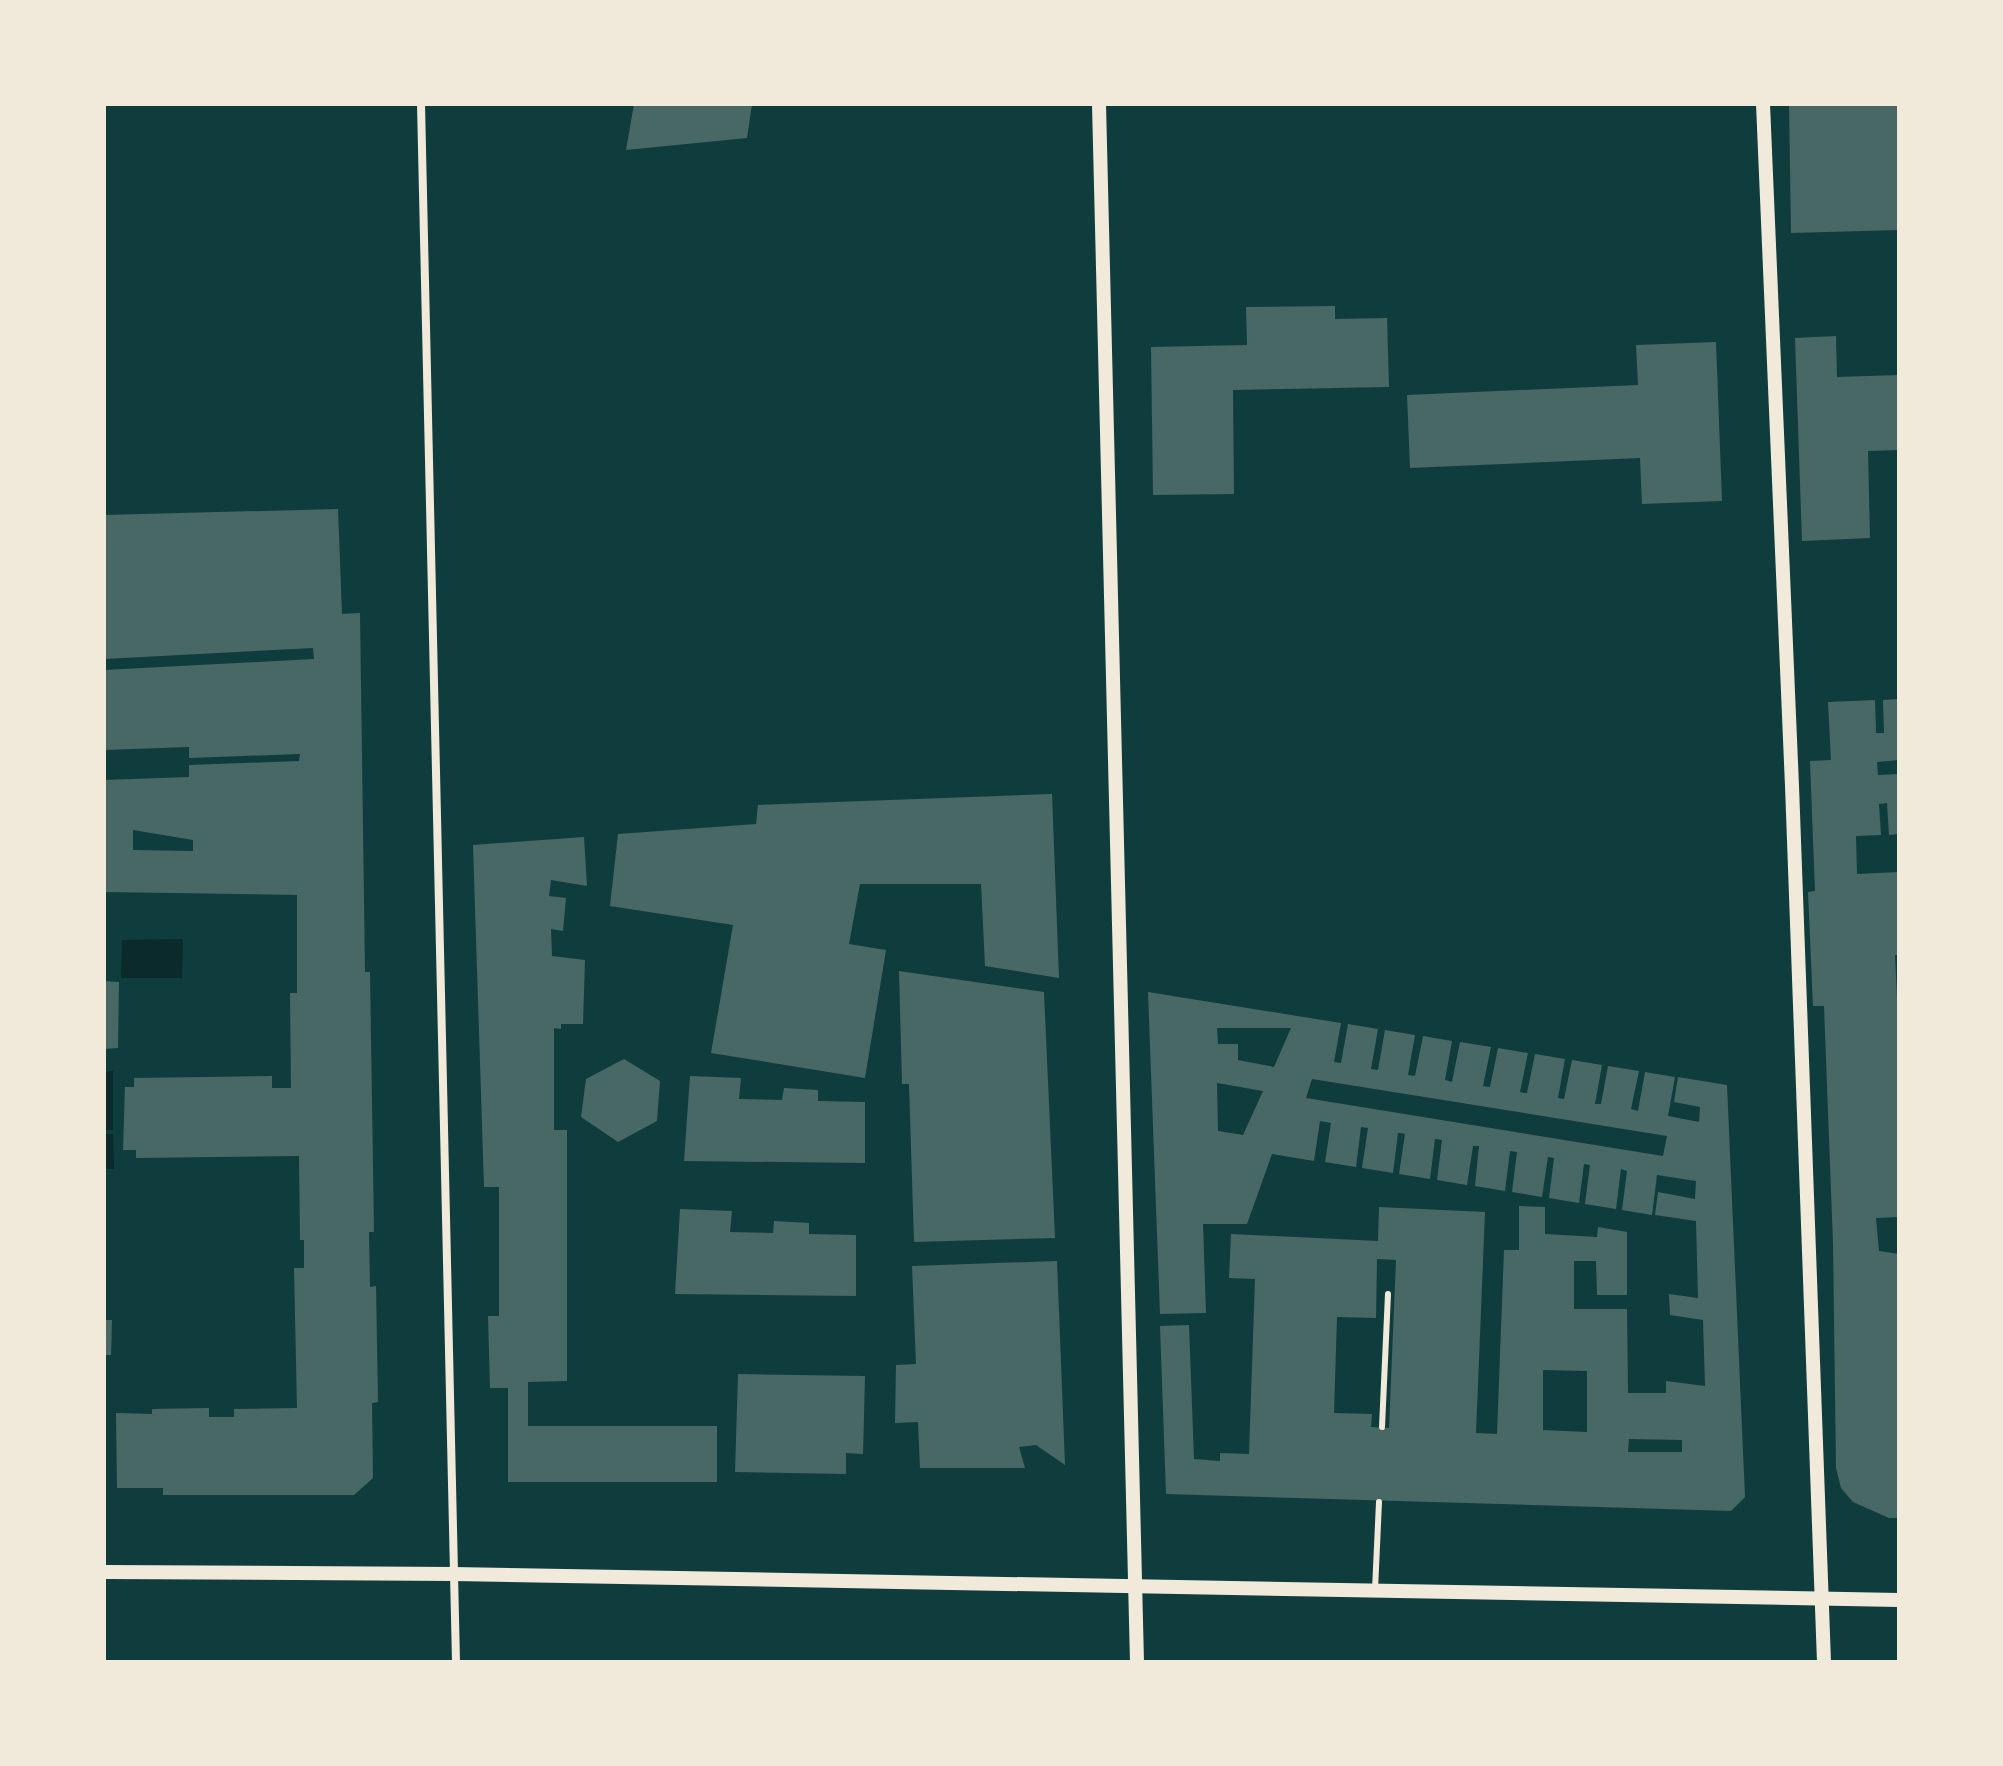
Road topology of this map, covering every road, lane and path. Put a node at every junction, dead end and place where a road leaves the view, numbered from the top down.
1 (421, 104) edge
2 (1099, 104) edge
3 (1763, 104) edge
4 (1388, 1294) dead end
5 (1382, 1427) dead end
6 (1379, 1502) dead end
7 (104, 1572) edge
8 (453, 1574) junction
9 (1136, 1586) junction
10 (1375, 1590) junction
11 (1822, 1598) junction
12 (1899, 1600) edge
13 (456, 1662) edge
14 (1137, 1662) edge
15 (1824, 1662) edge

1 - 8 street
2 - 9 street
3 - 11 street
4 - 5 lane
6 - 10 lane
7 - 8 street
8 - 9 street
8 - 13 street
9 - 10 street
9 - 14 street
10 - 11 street
11 - 12 street
11 - 15 street

